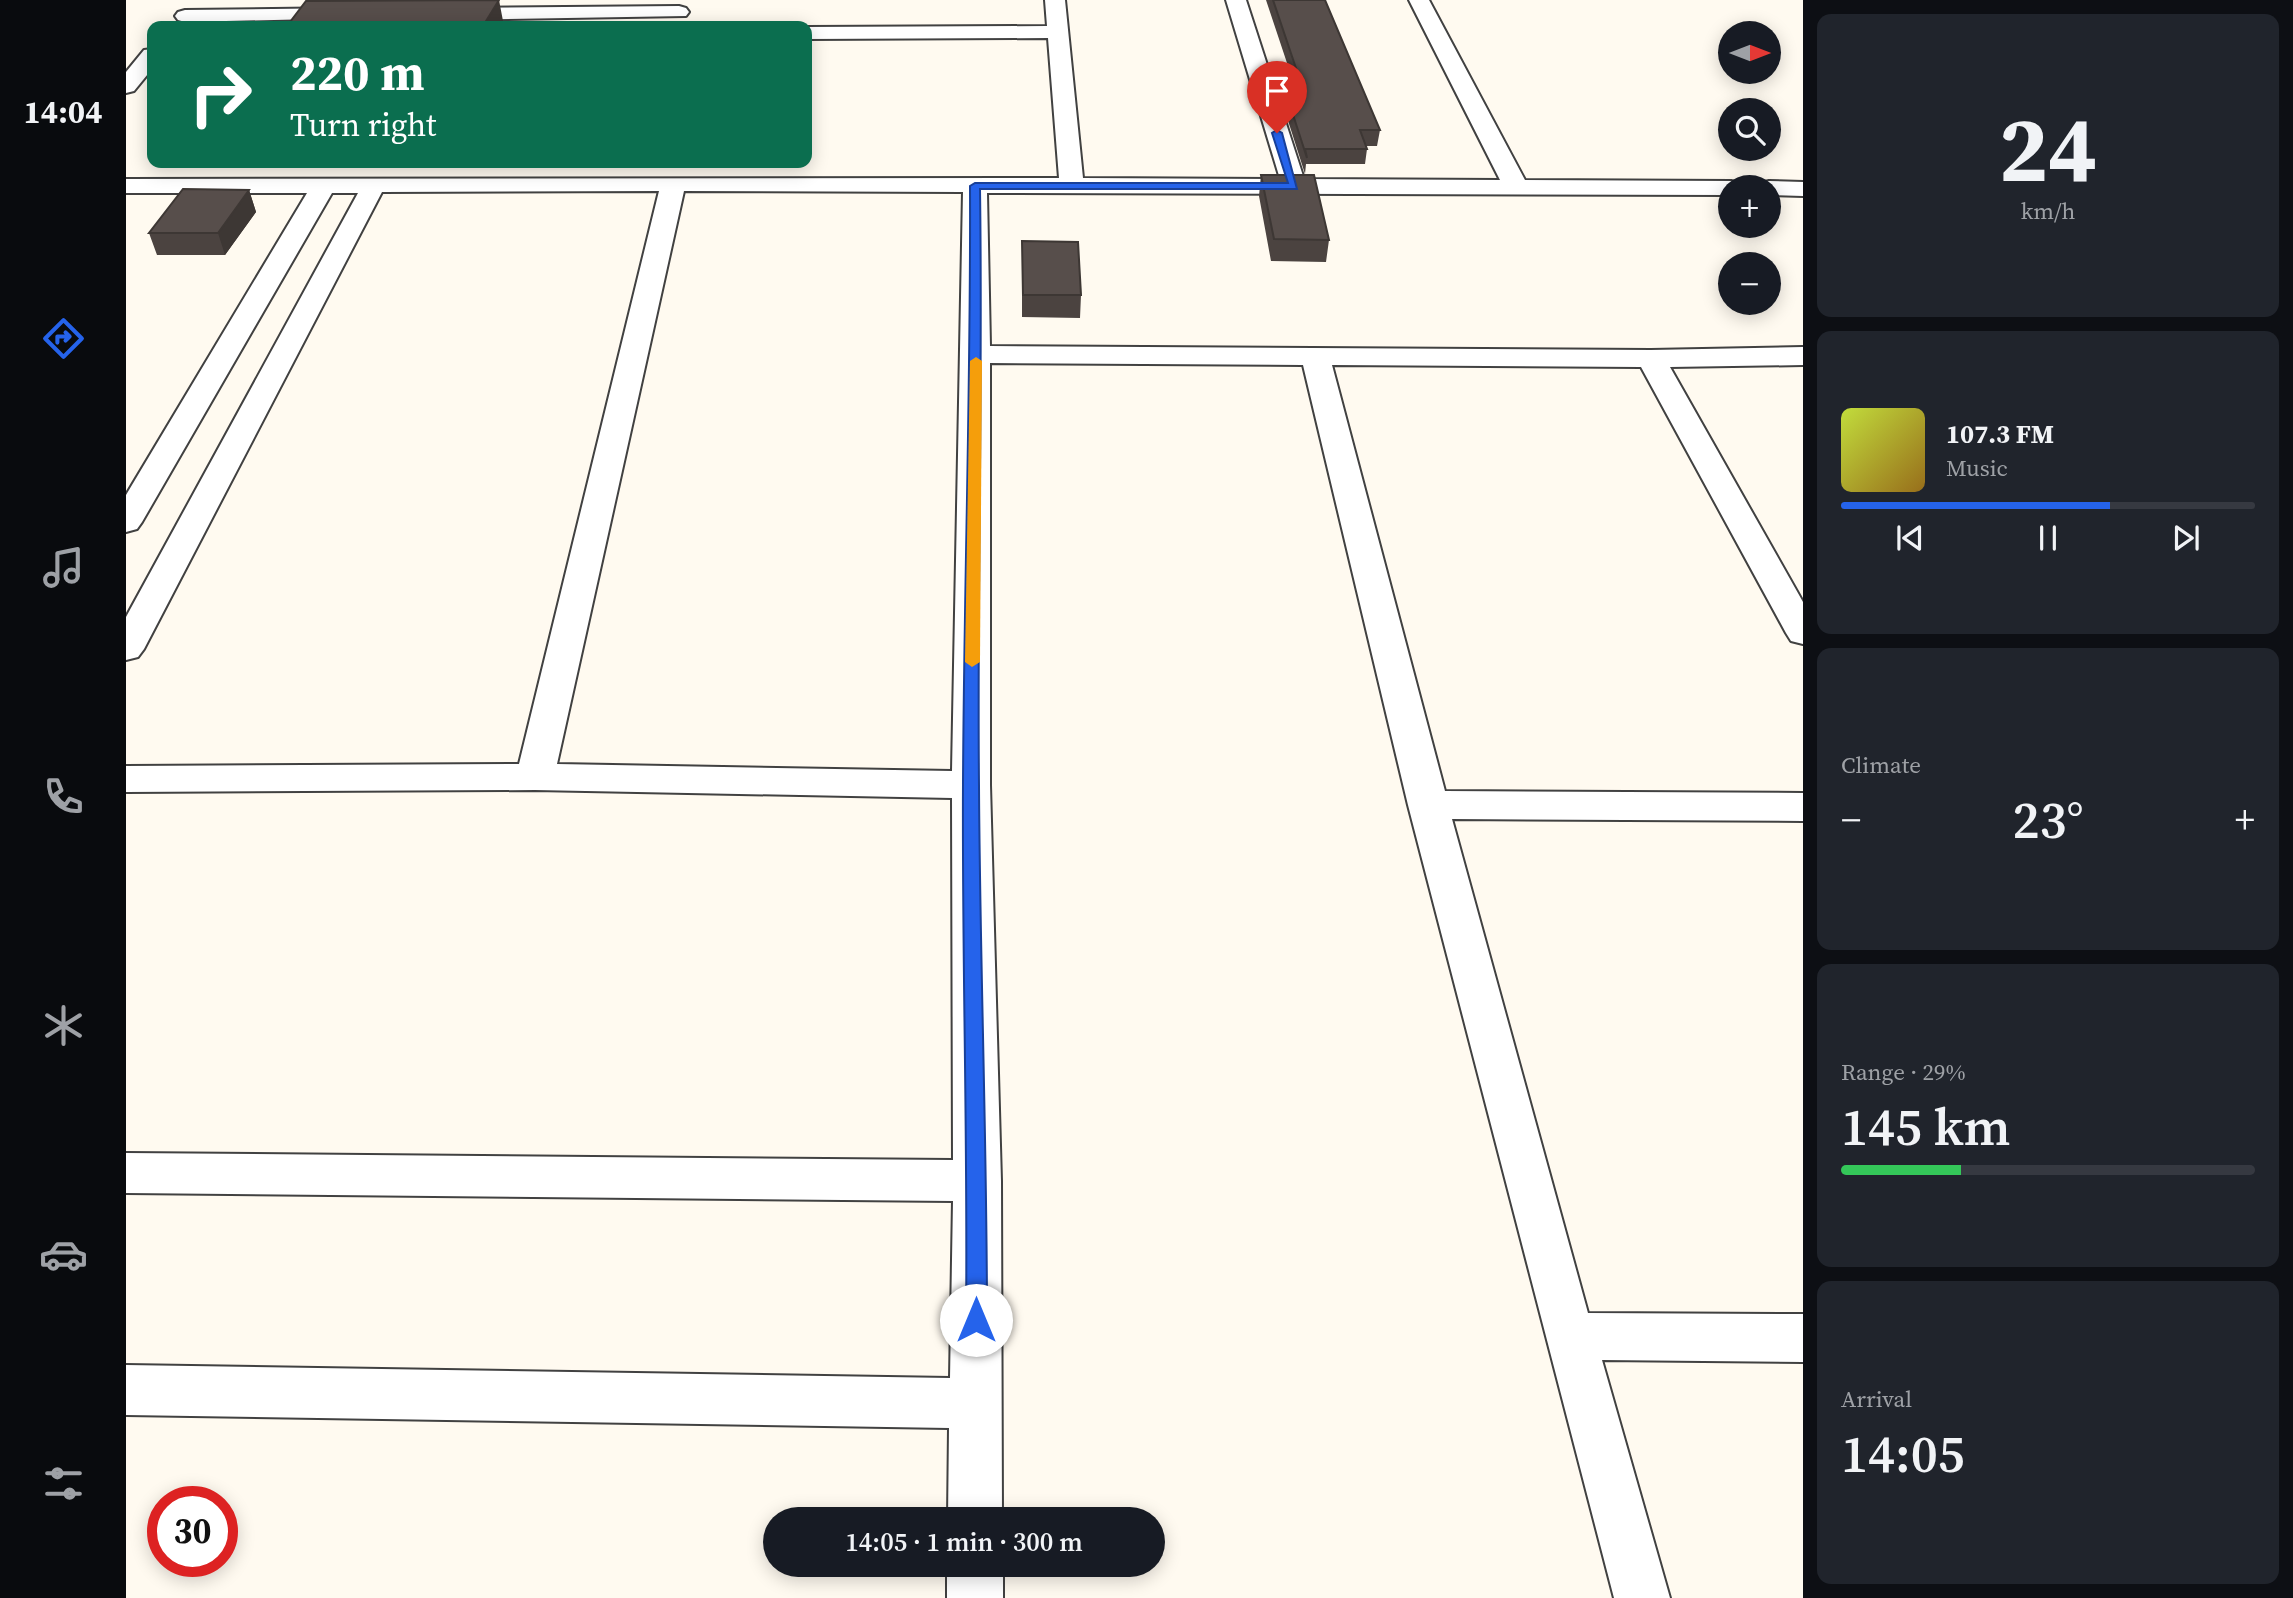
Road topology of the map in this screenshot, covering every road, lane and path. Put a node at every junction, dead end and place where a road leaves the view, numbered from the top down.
1 (1055, 0) edge
2 (1236, 0) edge
3 (1419, 0) edge
4 (867, 11) dead end
5 (679, 13) edge
6 (186, 14) edge
7 (363, 14) edge
8 (432, 14) edge
9 (1058, 32) junction
10 (812, 33) edge
11 (864, 33) junction
12 (147, 61) edge
13 (126, 87) edge
14 (147, 88) edge
15 (630, 174) edge
16 (673, 184) junction
17 (324, 185) junction
18 (374, 185) junction
19 (126, 186) edge
20 (975, 186) junction
21 (1072, 186) junction
22 (1294, 186) junction
23 (1516, 187) junction
24 (1718, 188) edge
25 (1781, 188) edge
26 (1803, 189) edge
27 (976, 354) junction
28 (1315, 356) junction
29 (1803, 356) edge
30 (1651, 359) junction
31 (126, 522) edge
32 (1803, 633) edge
33 (126, 649) edge
34 (535, 777) junction
35 (126, 779) edge
36 (971, 785) junction
37 (1427, 805) junction
38 (1803, 807) edge
39 (126, 1173) edge
40 (977, 1181) junction
41 (1569, 1336) junction
42 (1803, 1338) edge
43 (126, 1390) edge
44 (976, 1403) junction
45 (975, 1507) edge
46 (975, 1577) edge
47 (975, 1598) edge
48 (1642, 1598) edge

1 - 9 street
2 - 22 street
3 - 23 street
4 - 11 street
5 - 8 street
6 - 7 street
9 - 11 street
9 - 21 street
10 - 11 street
12 - 13 street
13 - 14 street
15 - 16 street
15 - 18 street
16 - 20 street
16 - 34 street
17 - 18 street
17 - 19 street
17 - 31 street
18 - 33 street
20 - 21 street
20 - 27 street
21 - 22 street
22 - 23 street
23 - 24 street
25 - 26 street
27 - 28 street
27 - 36 street
28 - 30 street
28 - 37 street
29 - 30 street
30 - 32 street
34 - 35 street
34 - 36 street
36 - 40 street
37 - 38 street
37 - 41 street
39 - 40 street
40 - 44 street
41 - 42 street
41 - 48 street
43 - 44 street
44 - 45 street
46 - 47 street

